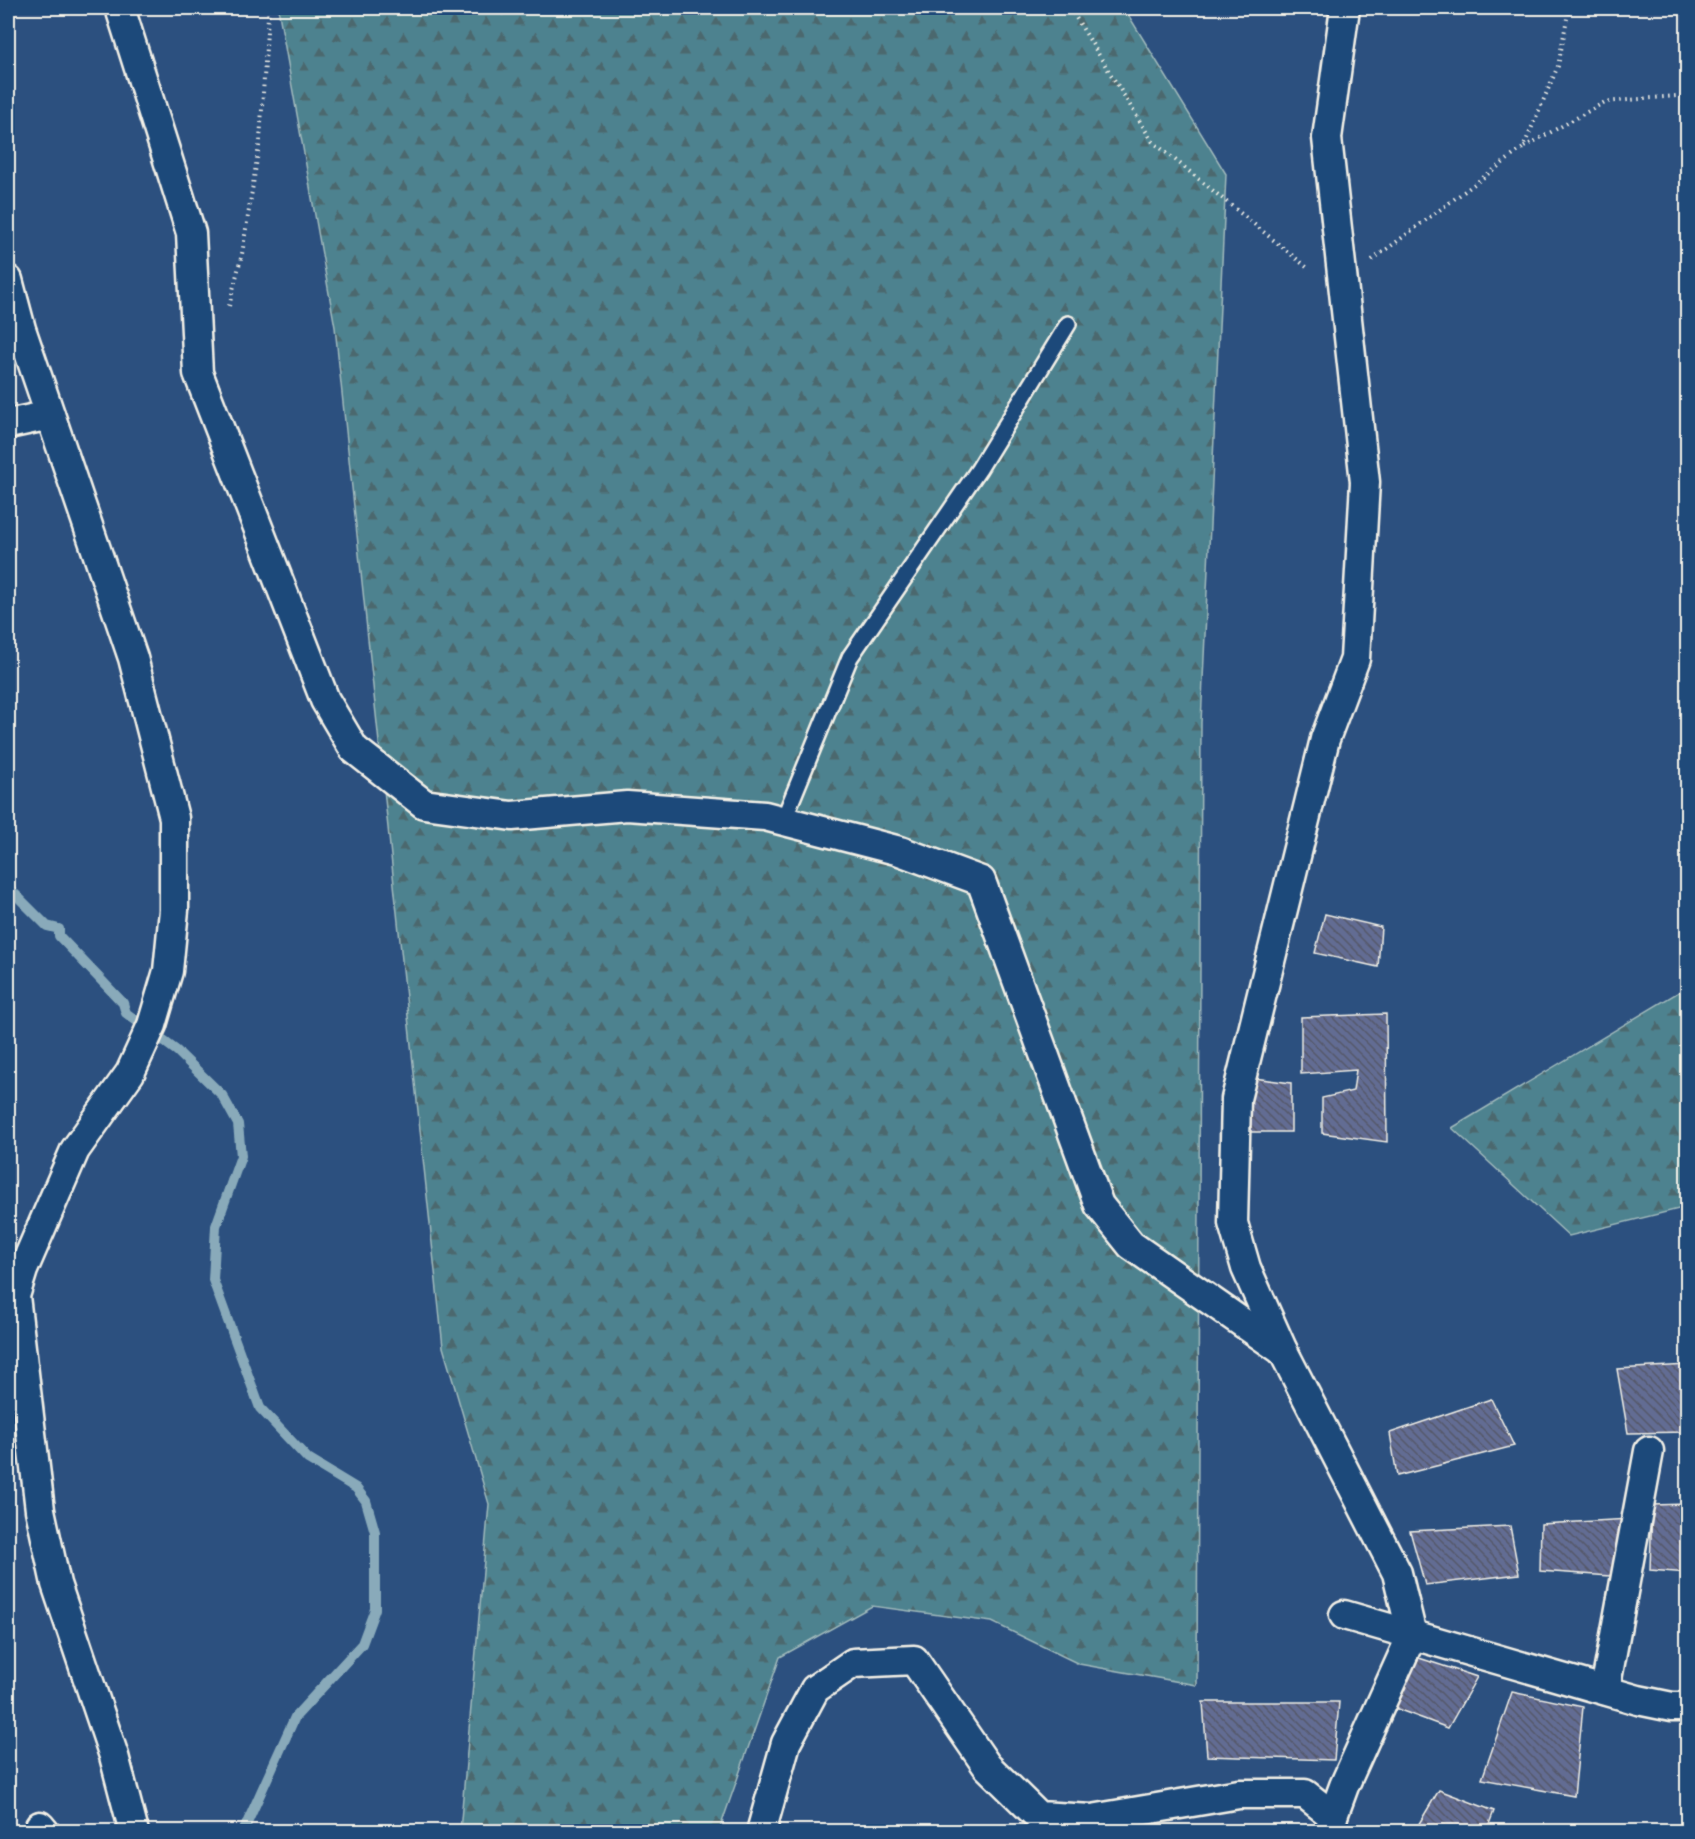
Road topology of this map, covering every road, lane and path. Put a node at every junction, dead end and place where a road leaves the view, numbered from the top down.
1 (120, 8) edge
2 (270, 8) edge
3 (484, 8) edge
4 (512, 8) edge
5 (1070, 8) edge
6 (1345, 8) edge
7 (1569, 8) edge
8 (1688, 95) edge
9 (1523, 148) junction
10 (8, 280) edge
11 (1343, 289) junction
12 (227, 311) dead end
13 (1068, 324) dead end
14 (50, 416) junction
15 (8, 424) edge
16 (783, 821) junction
17 (1283, 1351) junction
18 (1649, 1451) dead end
19 (1344, 1615) dead end
20 (1412, 1635) junction
21 (1605, 1690) junction
22 (1688, 1707) edge
23 (1331, 1824) edge
24 (38, 1832) edge
25 (45, 1832) edge
26 (134, 1832) edge
27 (761, 1832) edge

1 - 16 street
2 - 12 path
3 - 4 path
5 - 11 path
6 - 11 street
7 - 9 path
8 - 9 path
9 - 11 path
10 - 14 street
11 - 17 street
13 - 16 lane
14 - 15 street
14 - 26 street
16 - 17 street
17 - 20 street
18 - 21 street
19 - 20 street
20 - 21 street
20 - 23 street
21 - 22 street
23 - 27 street
24 - 25 street

